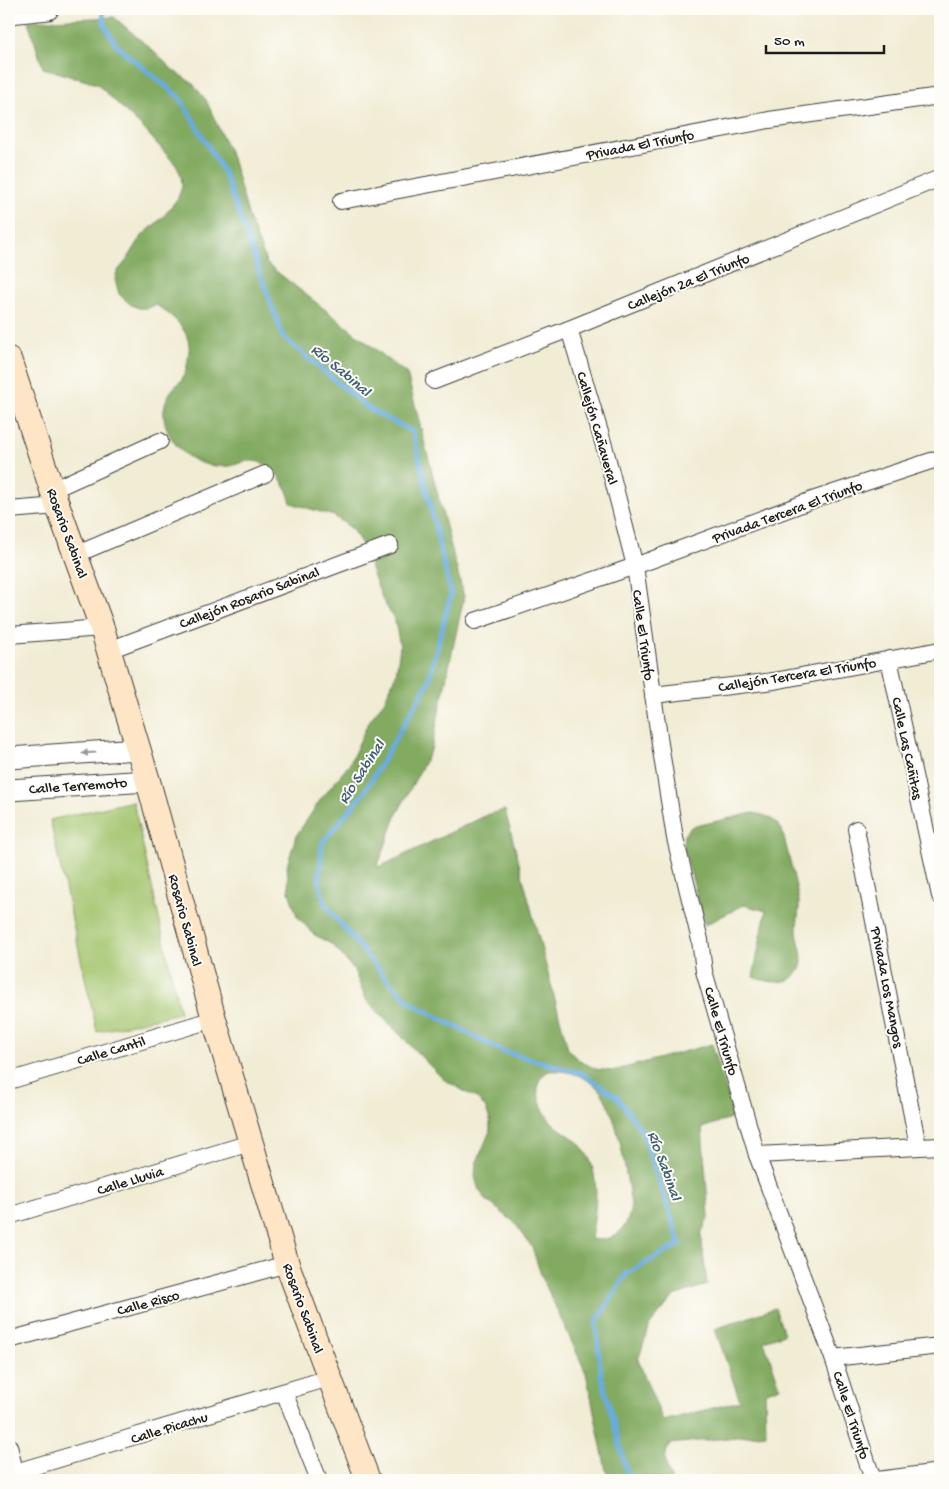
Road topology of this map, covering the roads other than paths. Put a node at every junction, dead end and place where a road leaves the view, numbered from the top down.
1 (46, 9) edge
2 (9, 13) edge
3 (940, 96) edge
4 (940, 178) edge
5 (341, 201) dead end
6 (569, 329) junction
7 (9, 359) edge
8 (434, 381) dead end
9 (160, 441) dead end
10 (940, 458) edge
11 (265, 474) dead end
12 (55, 498) junction
13 (9, 510) edge
14 (390, 545) dead end
15 (75, 555) junction
16 (635, 566) junction
17 (475, 621) dead end
18 (102, 628) junction
19 (9, 635) edge
20 (109, 650) junction
21 (940, 650) edge
22 (889, 659) junction
23 (653, 695) junction
24 (138, 749) junction
25 (9, 758) edge
26 (148, 781) junction
27 (9, 790) edge
28 (856, 829) dead end
29 (940, 896) edge
30 (214, 1019) junction
31 (9, 1081) edge
32 (250, 1143) junction
33 (918, 1146) junction
34 (940, 1146) edge
35 (757, 1155) junction
36 (9, 1216) edge
37 (288, 1264) junction
38 (9, 1340) edge
39 (940, 1346) edge
40 (833, 1358) junction
41 (329, 1378) junction
42 (284, 1392) junction
43 (9, 1446) edge
44 (940, 1472) edge
45 (13, 1476) edge
46 (319, 1480) edge
47 (368, 1480) edge
48 (875, 1480) edge

1 - 2 street
3 - 5 street, Privada El Triunfo
4 - 6 street, Callejón 2a El Triunfo
6 - 8 street, Callejón 2a El Triunfo
6 - 16 street, Callejón Cañaveral
7 - 12 main road, Rosario Sabinal
9 - 12 street
10 - 16 street, Privada Tercera El Triunfo
11 - 15 street
12 - 13 street
12 - 15 main road, Rosario Sabinal
14 - 20 street, Callejón Rosario Sabinal
15 - 18 main road, Rosario Sabinal
16 - 17 street, Privada Tercera El Triunfo
16 - 23 street, Calle El Triunfo
18 - 19 street
18 - 20 main road, Rosario Sabinal
20 - 24 main road, Rosario Sabinal
21 - 22 street, Callejón Tercera El Triunfo
22 - 23 street, Callejón Tercera El Triunfo
22 - 29 street, Calle Las Cañitas
23 - 35 street, Calle El Triunfo
24 -> 25 street, Calle Terremoto
24 - 26 main road, Rosario Sabinal
26 - 27 street, Calle Terremoto
26 - 30 main road, Rosario Sabinal
28 - 33 street, Privada Los Mangos
30 - 31 street, Calle Cantil
30 - 32 main road, Rosario Sabinal
32 - 36 street, Calle Lluvia
32 - 37 main road, Rosario Sabinal
33 - 34 street
33 - 35 street
35 - 40 street, Calle El Triunfo
37 - 38 street, Calle Risco
37 - 41 main road, Rosario Sabinal
39 - 40 street
40 - 48 street, Calle El Triunfo
41 - 42 street, Calle Picachu
41 - 47 main road, Rosario Sabinal
42 - 45 street, Calle Picachu
42 - 46 street
43 - 45 street
44 - 48 street

